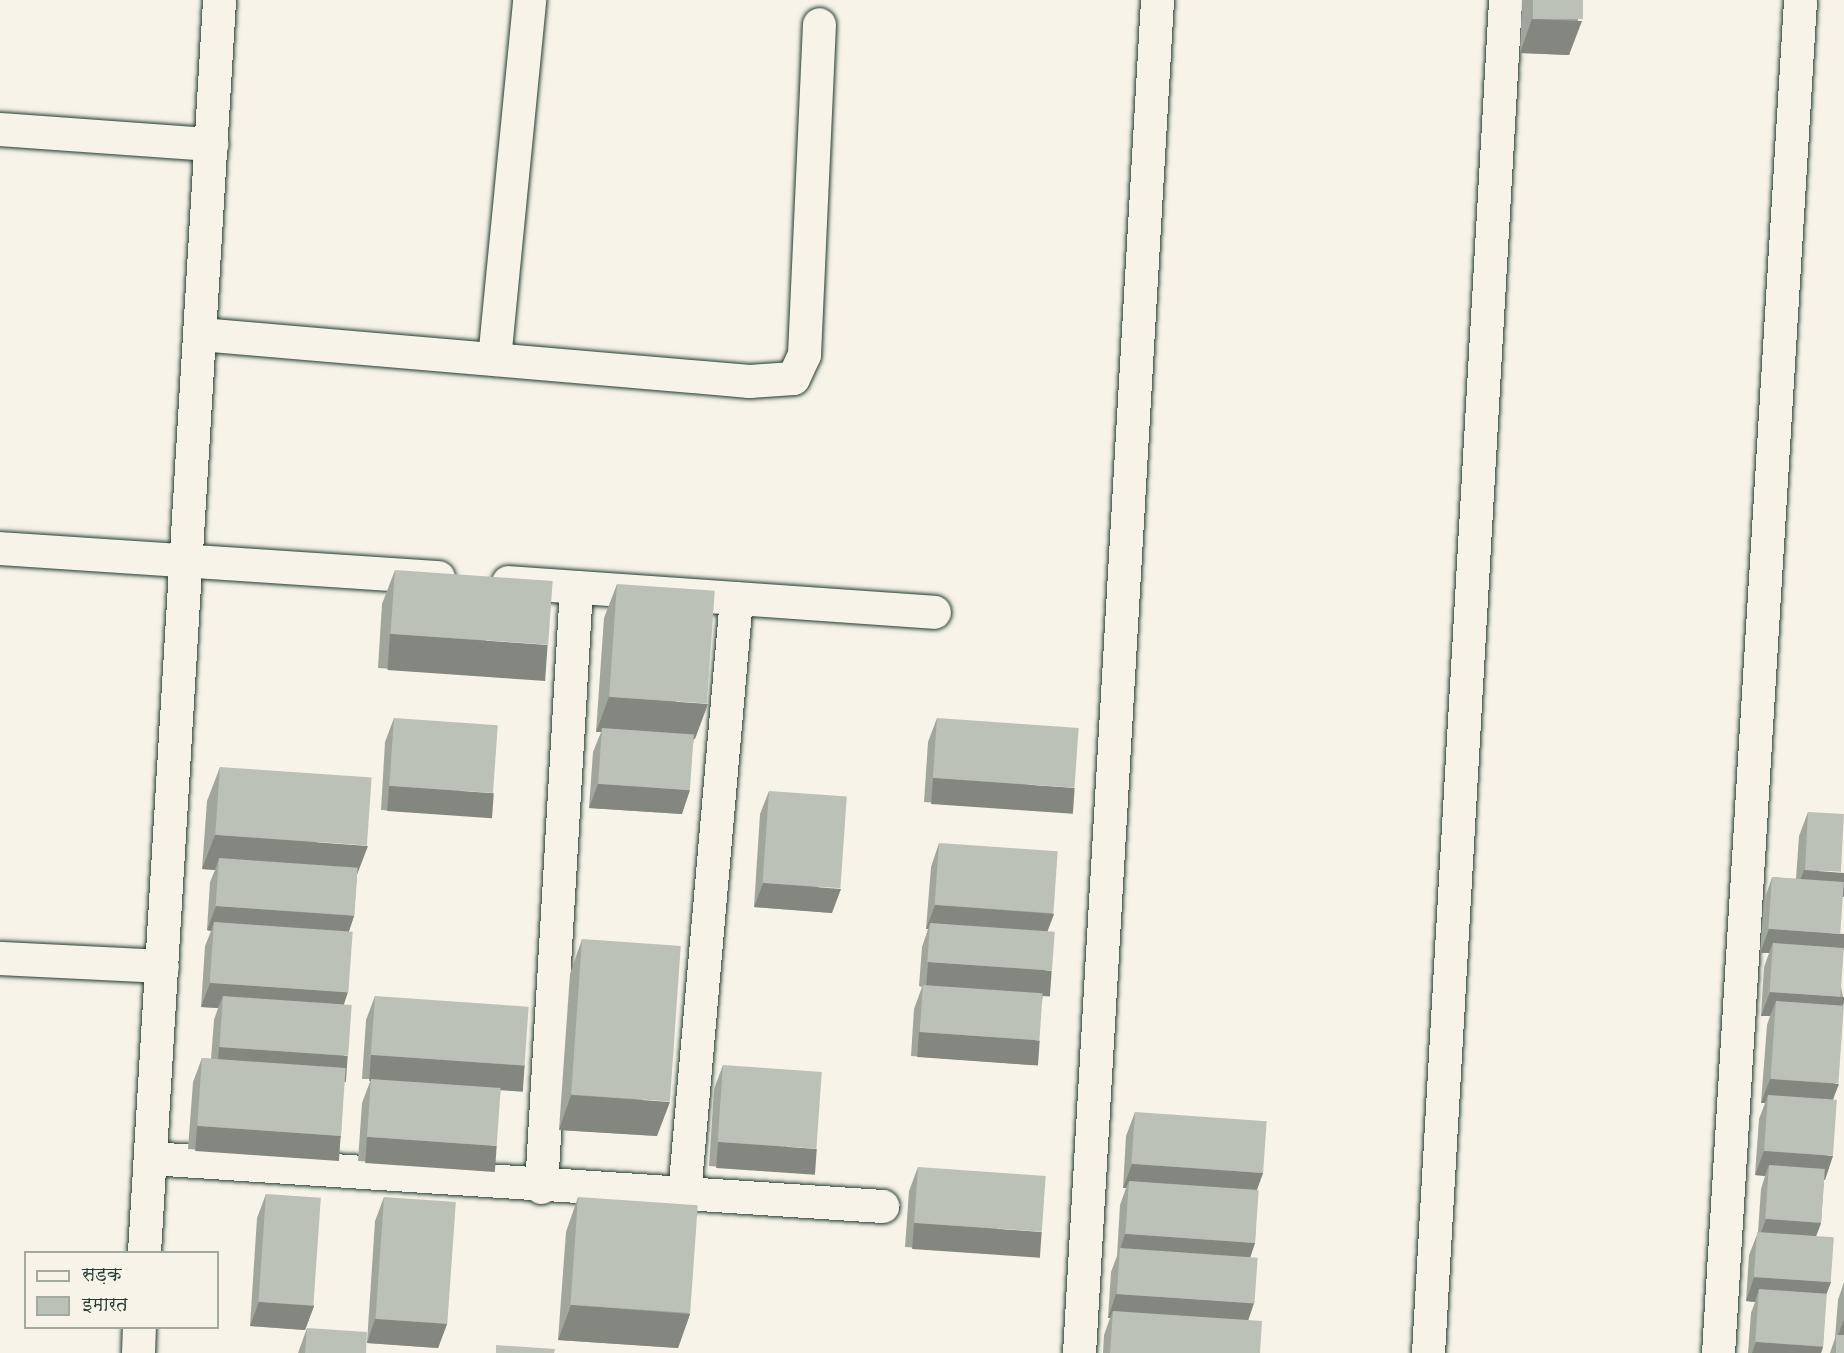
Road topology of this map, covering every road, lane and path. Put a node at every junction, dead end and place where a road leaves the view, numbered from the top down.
1 (219, 0) edge
2 (529, 0) edge
3 (1157, 0) edge
4 (1505, 0) edge
5 (1800, 0) edge
6 (819, 24) dead end
7 (0, 129) edge
8 (211, 144) junction
9 (200, 334) junction
10 (494, 359) junction
11 (0, 549) edge
12 (187, 559) junction
13 (576, 587) junction
14 (736, 598) junction
15 (934, 612) dead end
16 (0, 958) edge
17 (162, 966) junction
18 (150, 1158) junction
19 (541, 1186) junction
20 (684, 1194) junction
21 (882, 1206) dead end
22 (144, 1251) edge
23 (139, 1329) edge
24 (138, 1353) edge
25 (1079, 1353) edge
26 (1428, 1353) edge
27 (1718, 1353) edge

1 - 8 street
2 - 10 street
3 - 25 street
4 - 26 street
5 - 27 street
6 - 10 street
7 - 8 street
8 - 9 street
9 - 10 street
9 - 12 street
11 - 12 street
12 - 13 street
12 - 17 street
13 - 14 street
13 - 19 street
14 - 15 street
14 - 20 street
16 - 17 street
17 - 18 street
18 - 19 street
18 - 22 street
19 - 20 street
20 - 21 street
23 - 24 street

